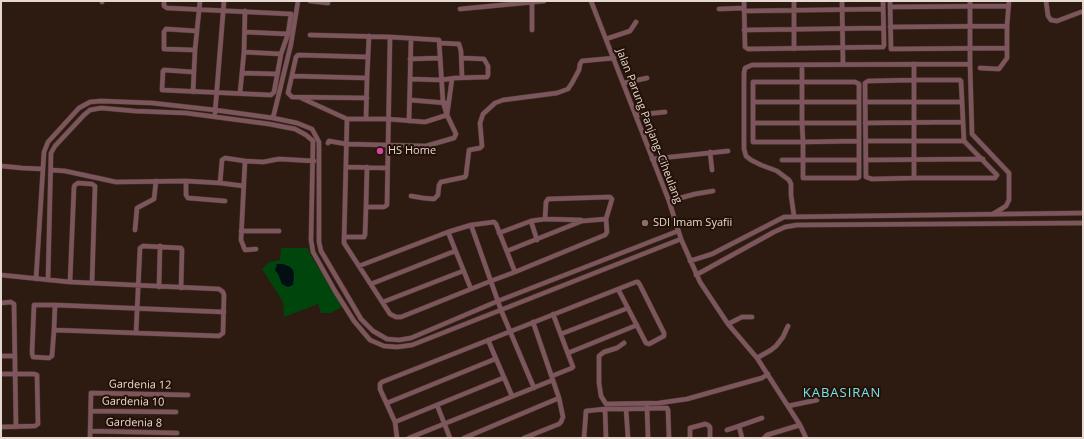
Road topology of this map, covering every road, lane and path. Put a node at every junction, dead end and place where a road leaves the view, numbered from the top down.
1 (164, 1) edge
2 (200, 1) edge
3 (224, 1) edge
4 (298, 1) edge
5 (310, 1) edge
6 (477, 1) edge
7 (544, 1) edge
8 (591, 1) edge
9 (744, 1) edge
10 (794, 1) edge
11 (842, 1) edge
12 (883, 1) edge
13 (890, 1) edge
14 (1046, 1) edge
15 (532, 2) junction
16 (328, 3) dead end
17 (1009, 3) edge
18 (970, 4) edge
19 (478, 7) junction
20 (890, 7) junction
21 (200, 9) junction
22 (460, 9) dead end
23 (719, 9) dead end
24 (883, 9) junction
25 (224, 10) junction
26 (744, 10) junction
27 (794, 10) junction
28 (842, 10) junction
29 (245, 11) junction
30 (1081, 12) dead end
31 (636, 22) dead end
32 (970, 26) junction
33 (1007, 26) junction
34 (890, 27) junction
35 (843, 28) junction
36 (883, 28) junction
37 (794, 29) junction
38 (196, 30) junction
39 (532, 30) dead end
40 (744, 30) junction
41 (245, 32) junction
42 (288, 34) junction
43 (310, 35) dead end
44 (369, 36) junction
45 (390, 37) junction
46 (410, 38) junction
47 (606, 39) junction
48 (440, 43) junction
49 (843, 48) junction
50 (970, 48) junction
51 (1007, 48) junction
52 (794, 49) junction
53 (195, 50) junction
54 (244, 52) junction
55 (282, 54) junction
56 (368, 57) junction
57 (439, 58) junction
58 (462, 58) junction
59 (614, 58) junction
60 (410, 59) junction
61 (843, 64) junction
62 (914, 64) junction
63 (970, 64) junction
64 (802, 65) junction
65 (980, 68) dead end
66 (193, 72) junction
67 (242, 73) junction
68 (277, 74) junction
69 (292, 76) junction
70 (366, 78) junction
71 (452, 78) junction
72 (462, 78) junction
73 (647, 78) dead end
74 (410, 79) junction
75 (442, 80) junction
76 (914, 80) junction
77 (802, 82) junction
78 (624, 84) junction
79 (193, 92) junction
80 (216, 93) junction
81 (240, 93) junction
82 (299, 97) junction
83 (367, 98) junction
84 (410, 100) junction
85 (443, 102) junction
86 (753, 102) junction
87 (802, 102) junction
88 (859, 102) junction
89 (865, 102) junction
90 (914, 102) junction
91 (962, 102) junction
92 (449, 103) junction
93 (215, 110) junction
94 (665, 112) dead end
95 (447, 115) junction
96 (636, 115) junction
97 (214, 117) junction
98 (273, 118) junction
99 (347, 119) junction
100 (366, 119) junction
101 (388, 119) junction
102 (409, 120) junction
103 (859, 122) junction
104 (914, 122) junction
105 (962, 122) junction
106 (753, 123) junction
107 (802, 123) junction
108 (865, 123) junction
109 (312, 141) junction
110 (914, 141) junction
111 (964, 141) junction
112 (319, 142) junction
113 (803, 142) junction
114 (859, 142) junction
115 (866, 142) junction
116 (346, 144) junction
117 (388, 144) junction
118 (728, 151) dead end
119 (710, 152) junction
120 (652, 159) junction
121 (983, 159) junction
122 (782, 160) dead end
123 (803, 160) junction
124 (859, 160) junction
125 (866, 160) junction
126 (914, 160) junction
127 (245, 161) junction
128 (313, 161) junction
129 (319, 162) junction
130 (1, 166) edge
131 (346, 166) junction
132 (367, 167) junction
133 (42, 168) junction
134 (387, 168) junction
135 (52, 170) junction
136 (712, 170) dead end
137 (914, 178) junction
138 (156, 181) junction
139 (186, 181) junction
140 (220, 183) junction
141 (244, 186) junction
142 (713, 191) dead end
143 (412, 196) dead end
144 (225, 201) dead end
145 (669, 202) junction
146 (366, 207) junction
147 (1083, 213) edge
148 (993, 214) junction
149 (794, 216) junction
150 (545, 219) junction
151 (582, 220) junction
152 (606, 220) junction
153 (531, 221) junction
154 (1083, 223) edge
155 (471, 225) junction
156 (135, 230) dead end
157 (241, 231) junction
158 (279, 231) dead end
159 (678, 231) junction
160 (448, 232) junction
161 (499, 233) junction
162 (344, 237) junction
163 (681, 239) junction
164 (537, 240) junction
165 (160, 246) junction
166 (256, 250) dead end
167 (456, 251) junction
168 (507, 251) junction
169 (690, 261) junction
170 (359, 266) junction
171 (464, 271) junction
172 (515, 272) junction
173 (1, 275) edge
174 (696, 275) junction
175 (36, 279) junction
176 (48, 280) junction
177 (491, 280) junction
178 (70, 282) junction
179 (92, 283) junction
180 (371, 284) junction
181 (138, 286) junction
182 (159, 287) junction
183 (181, 288) junction
184 (471, 289) junction
185 (618, 290) junction
186 (1, 302) edge
187 (383, 302) junction
188 (498, 302) junction
189 (55, 305) junction
190 (628, 308) junction
191 (137, 309) junction
192 (501, 310) junction
193 (224, 312) junction
194 (553, 314) junction
195 (752, 317) dead end
196 (533, 322) junction
197 (728, 324) junction
198 (637, 326) junction
199 (788, 326) dead end
200 (54, 330) junction
201 (510, 331) junction
202 (136, 333) junction
203 (561, 334) junction
204 (488, 340) junction
205 (624, 343) dead end
206 (568, 353) junction
207 (1, 356) edge
208 (15, 356) junction
209 (757, 358) junction
210 (495, 359) junction
211 (1, 374) edge
212 (16, 374) junction
213 (768, 374) junction
214 (503, 378) junction
215 (552, 378) junction
216 (534, 388) junction
217 (188, 395) dead end
218 (512, 396) junction
219 (559, 398) junction
220 (817, 400) dead end
221 (387, 403) junction
222 (437, 405) junction
223 (788, 406) junction
224 (647, 407) junction
225 (604, 409) junction
226 (626, 409) junction
227 (91, 411) junction
228 (176, 412) dead end
229 (762, 418) dead end
230 (395, 422) junction
231 (445, 424) junction
232 (800, 425) junction
233 (739, 426) junction
234 (1, 427) edge
235 (16, 427) junction
236 (727, 430) dead end
237 (90, 431) junction
238 (177, 433) dead end
239 (90, 438) edge
240 (397, 438) edge
241 (409, 438) edge
242 (450, 438) edge
243 (464, 438) edge
244 (524, 438) edge
245 (584, 438) edge
246 (606, 438) edge
247 (628, 438) edge
248 (648, 438) edge
249 (669, 438) edge
250 (690, 438) edge
251 (710, 438) edge
252 (741, 438) edge
253 (764, 438) edge
254 (806, 438) edge

1 - 21 street
2 - 21 street
3 - 25 street
4 - 98 street
5 - 16 street
6 - 19 street
7 - 15 street
8 - 47 street, Jalan Parung Panjang–Ciheulang
9 - 26 street
10 - 27 street
11 - 28 street
12 - 24 street
13 - 20 street
14 - 30 street
15 - 19 street
15 - 39 street
17 - 18 street
17 - 33 street
18 - 20 street
18 - 32 street
19 - 22 street
20 - 34 street
21 - 25 street
21 - 38 street
23 - 26 street
24 - 28 street
24 - 36 street
25 - 29 street
25 - 80 street
26 - 27 street
26 - 40 street
27 - 28 street
27 - 37 street
28 - 35 street
29 - 41 street
29 - 42 street
31 - 47 street
32 - 33 street
32 - 34 street
32 - 50 street
33 - 51 street
34 - 50 street
35 - 36 street
35 - 37 street
35 - 49 street
36 - 49 street
37 - 40 street
37 - 52 street
38 - 53 street
38 - 53 street
40 - 52 street
41 - 42 street
41 - 54 street
42 - 55 street
43 - 44 street
44 - 45 street
44 - 56 street
45 - 46 street
45 - 101 street
46 - 48 street
46 - 60 street
47 - 59 street, Jalan Parung Panjang–Ciheulang
48 - 57 street
48 - 58 street
49 - 52 street
49 - 61 street
50 - 51 street
50 - 63 street
51 - 65 street
53 - 66 street
54 - 55 street
54 - 67 street
55 - 68 street
56 - 69 street
56 - 70 street
57 - 60 street
57 - 75 street
58 - 72 street
58 - 72 street
59 - 78 street, Jalan Parung Panjang–Ciheulang
59 - 143 street
60 - 74 street
61 - 62 street
61 - 64 street
62 - 63 street
62 - 76 street
63 - 148 street
64 - 77 street
64 - 149 street
66 - 79 street
66 - 79 street
67 - 68 street
67 - 81 street
68 - 81 street
69 - 70 street
69 - 82 street
70 - 83 street
71 - 72 street
71 - 75 street
71 - 92 street
73 - 78 street
74 - 75 street
74 - 84 street
75 - 85 street
76 - 89 street
76 - 90 street
76 - 91 street
77 - 86 street
77 - 87 street
77 - 88 street
78 - 96 street, Jalan Parung Panjang–Ciheulang
79 - 80 street
80 - 81 street
80 - 93 street
82 - 83 street
82 - 99 street
83 - 100 street
84 - 85 street
84 - 102 street
85 - 92 street
85 - 95 street
86 - 87 street
86 - 106 street
87 - 88 street
87 - 107 street
88 - 103 street
89 - 90 street
89 - 108 street
90 - 91 street
90 - 104 street
91 - 105 street
92 - 95 street
93 - 97 street
93 - 98 street
93 - 133 street
94 - 96 street
95 - 102 street
95 - 117 street
96 - 120 street, Jalan Parung Panjang–Ciheulang
97 - 109 street
97 - 135 street
98 - 112 street
99 - 100 street
99 - 116 street
100 - 101 street
101 - 102 street
101 - 117 street
103 - 107 street
103 - 114 street
104 - 105 street
104 - 108 street
104 - 110 street
105 - 111 street
106 - 107 street
106 - 113 street
107 - 113 street
108 - 115 street
109 - 112 street
109 - 128 street
110 - 111 street
110 - 115 street
110 - 126 street
111 - 121 street
112 - 116 street
112 - 129 street
113 - 114 street
113 - 123 street
114 - 124 street
115 - 125 street
116 - 117 street
116 - 131 street
117 - 134 street
118 - 119 street
119 - 120 street
119 - 136 street
120 - 145 street, Jalan Parung Panjang–Ciheulang
121 - 126 street
121 - 137 street
122 - 123 street
123 - 124 street
123 - 124 street
125 - 126 street
125 - 137 street
126 - 137 street
127 - 128 street
127 - 140 street
127 - 141 street
128 - 129 street
128 - 192 street
129 - 188 street
130 - 133 street
131 - 132 street
131 - 162 street
132 - 134 street
132 - 146 street
133 - 175 street
134 - 146 street
135 - 138 street
135 - 176 street
138 - 139 street
138 - 156 street
139 - 140 street
139 - 144 street
140 - 141 street
141 - 157 street
142 - 145 street
145 - 159 street, Jalan Parung Panjang–Ciheulang
146 - 162 street
147 - 148 street
148 - 149 street
149 - 169 street
150 - 151 street
150 - 152 street
150 - 153 street
151 - 152 street
151 - 164 street
152 - 172 street
153 - 161 street
153 - 164 street
154 - 174 street
155 - 160 street
155 - 161 street
155 - 177 street
157 - 158 street
157 - 166 street
159 - 163 street, Jalan Parung Panjang–Ciheulang
159 - 188 street
160 - 167 street
160 - 170 street
161 - 168 street
162 - 170 street
163 - 169 street, Jalan Parung Panjang–Ciheulang
163 - 192 street
164 - 168 street
165 - 181 street
165 - 182 street
165 - 183 street
167 - 171 street
167 - 180 street
168 - 172 street
169 - 174 street, Jalan Parung Panjang–Ciheulang
170 - 180 street
171 - 184 street
171 - 187 street
172 - 177 street
173 - 175 street
174 - 197 street, Jalan Parung Panjang–Ciheulang
175 - 176 street
176 - 178 street
177 - 184 street
177 - 188 street
178 - 179 street
178 - 179 street
179 - 181 street
180 - 187 street
181 - 182 street
181 - 191 street
182 - 183 street
183 - 193 street
184 - 187 street
185 - 190 street
185 - 194 street
185 - 198 street
186 - 208 street
188 - 192 street
189 - 191 street
189 - 200 street
189 - 200 street
190 - 198 street
190 - 203 street
191 - 193 street
191 - 202 street
192 - 201 street
193 - 202 street
194 - 196 street
194 - 203 street
195 - 197 street
196 - 201 street
196 - 215 street
197 - 209 street, Jalan Parung Panjang–Ciheulang
198 - 206 street
199 - 209 street
200 - 202 street
201 - 204 street
201 - 216 street
203 - 206 street
204 - 210 street
204 - 221 street
205 - 213 street
206 - 215 street
207 - 208 street
208 - 212 street
209 - 213 street, Jalan Parung Panjang–Ciheulang
210 - 214 street
210 - 221 street
211 - 212 street
212 - 235 street
212 - 235 street
213 - 223 street, Jalan Parung Panjang–Ciheulang
214 - 218 street
214 - 222 street
215 - 216 street
215 - 219 street
216 - 218 street
217 - 227 street, Gardenia 12
218 - 231 street
219 - 243 street
219 - 244 street
220 - 223 street
221 - 230 street
222 - 230 street
222 - 231 street
223 - 232 street, Jalan Parung Panjang–Ciheulang
224 - 226 street
224 - 248 street
224 - 249 street
225 - 226 street
225 - 245 street
225 - 246 street
226 - 247 street
227 - 228 street, Gardenia 10
227 - 237 street
229 - 233 street
230 - 240 street
231 - 241 street
231 - 242 street
232 - 253 street
232 - 254 street, Jalan Parung Panjang–Ciheulang
233 - 236 street
233 - 252 street
234 - 235 street
237 - 238 street, Gardenia 8
237 - 239 street
250 - 251 street

